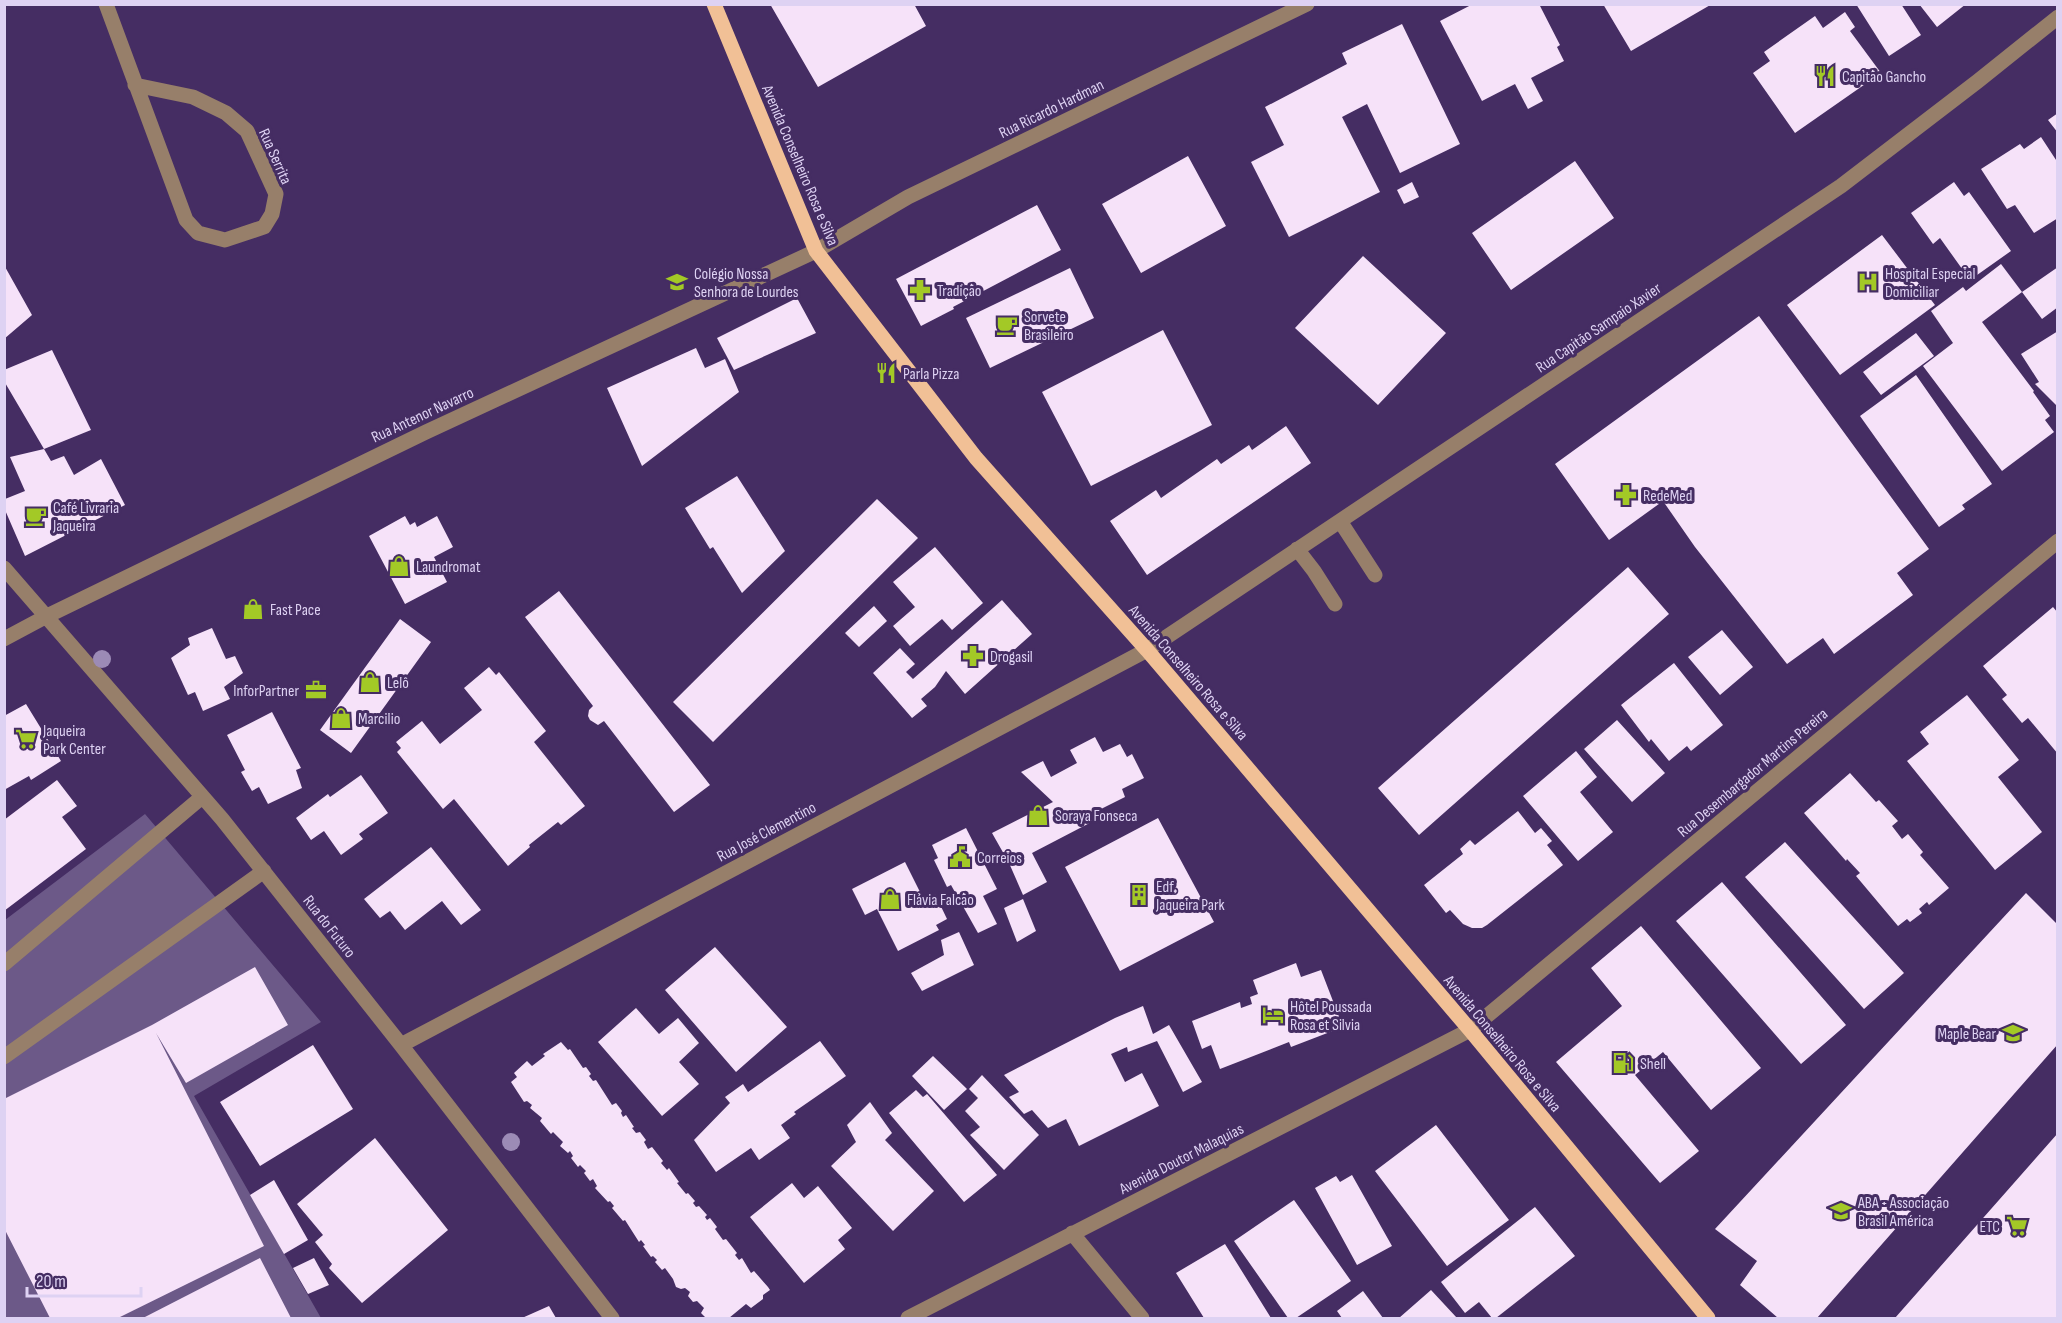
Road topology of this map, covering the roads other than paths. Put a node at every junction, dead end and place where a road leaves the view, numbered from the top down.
1 (106, 4) edge
2 (714, 4) edge
3 (1307, 4) edge
4 (2058, 17) edge
5 (135, 85) junction
6 (816, 251) junction
7 (1340, 521) junction
8 (2058, 542) edge
9 (1297, 549) junction
10 (4, 568) edge
11 (1375, 575) dead end
12 (1335, 604) dead end
13 (47, 616) junction
14 (4, 639) edge
15 (1147, 650) junction
16 (202, 797) junction
17 (264, 872) junction
18 (4, 964) edge
19 (1470, 1030) junction
20 (401, 1045) junction
21 (4, 1057) edge
22 (1072, 1233) junction
23 (612, 1318) edge
24 (909, 1318) edge
25 (1142, 1318) edge
26 (1708, 1318) edge

1 - 5 street, Rua Serrita
2 - 6 main road, Avenida Conselheiro Rosa e Silva
3 - 6 street, Rua Ricardo Hardman
4 - 7 street, Rua Capitão Sampaio Xavier
5 - 5 street, Rua Serrita
6 - 13 street, Rua Antenor Navarro
6 - 15 main road, Avenida Conselheiro Rosa e Silva
7 - 9 street, Rua Capitão Sampaio Xavier
7 - 11 street
8 - 19 street, Rua Desembargador Martins Pereira
9 - 12 street
9 - 15 street, Rua Capitão Sampaio Xavier
10 - 13 street, Rua do Futuro
13 - 14 street, Rua Antenor Navarro
13 - 16 street, Rua do Futuro
15 - 19 main road, Avenida Conselheiro Rosa e Silva
15 - 20 street, Rua José Clementino
16 - 17 street, Rua do Futuro
16 - 18 street
17 - 20 street, Rua do Futuro
17 - 21 street
19 - 22 street, Avenida Doutor Malaquias
19 - 26 main road, Avenida Conselheiro Rosa e Silva
20 - 23 street, Rua do Futuro
22 - 24 street, Avenida Doutor Malaquias
22 - 25 street

